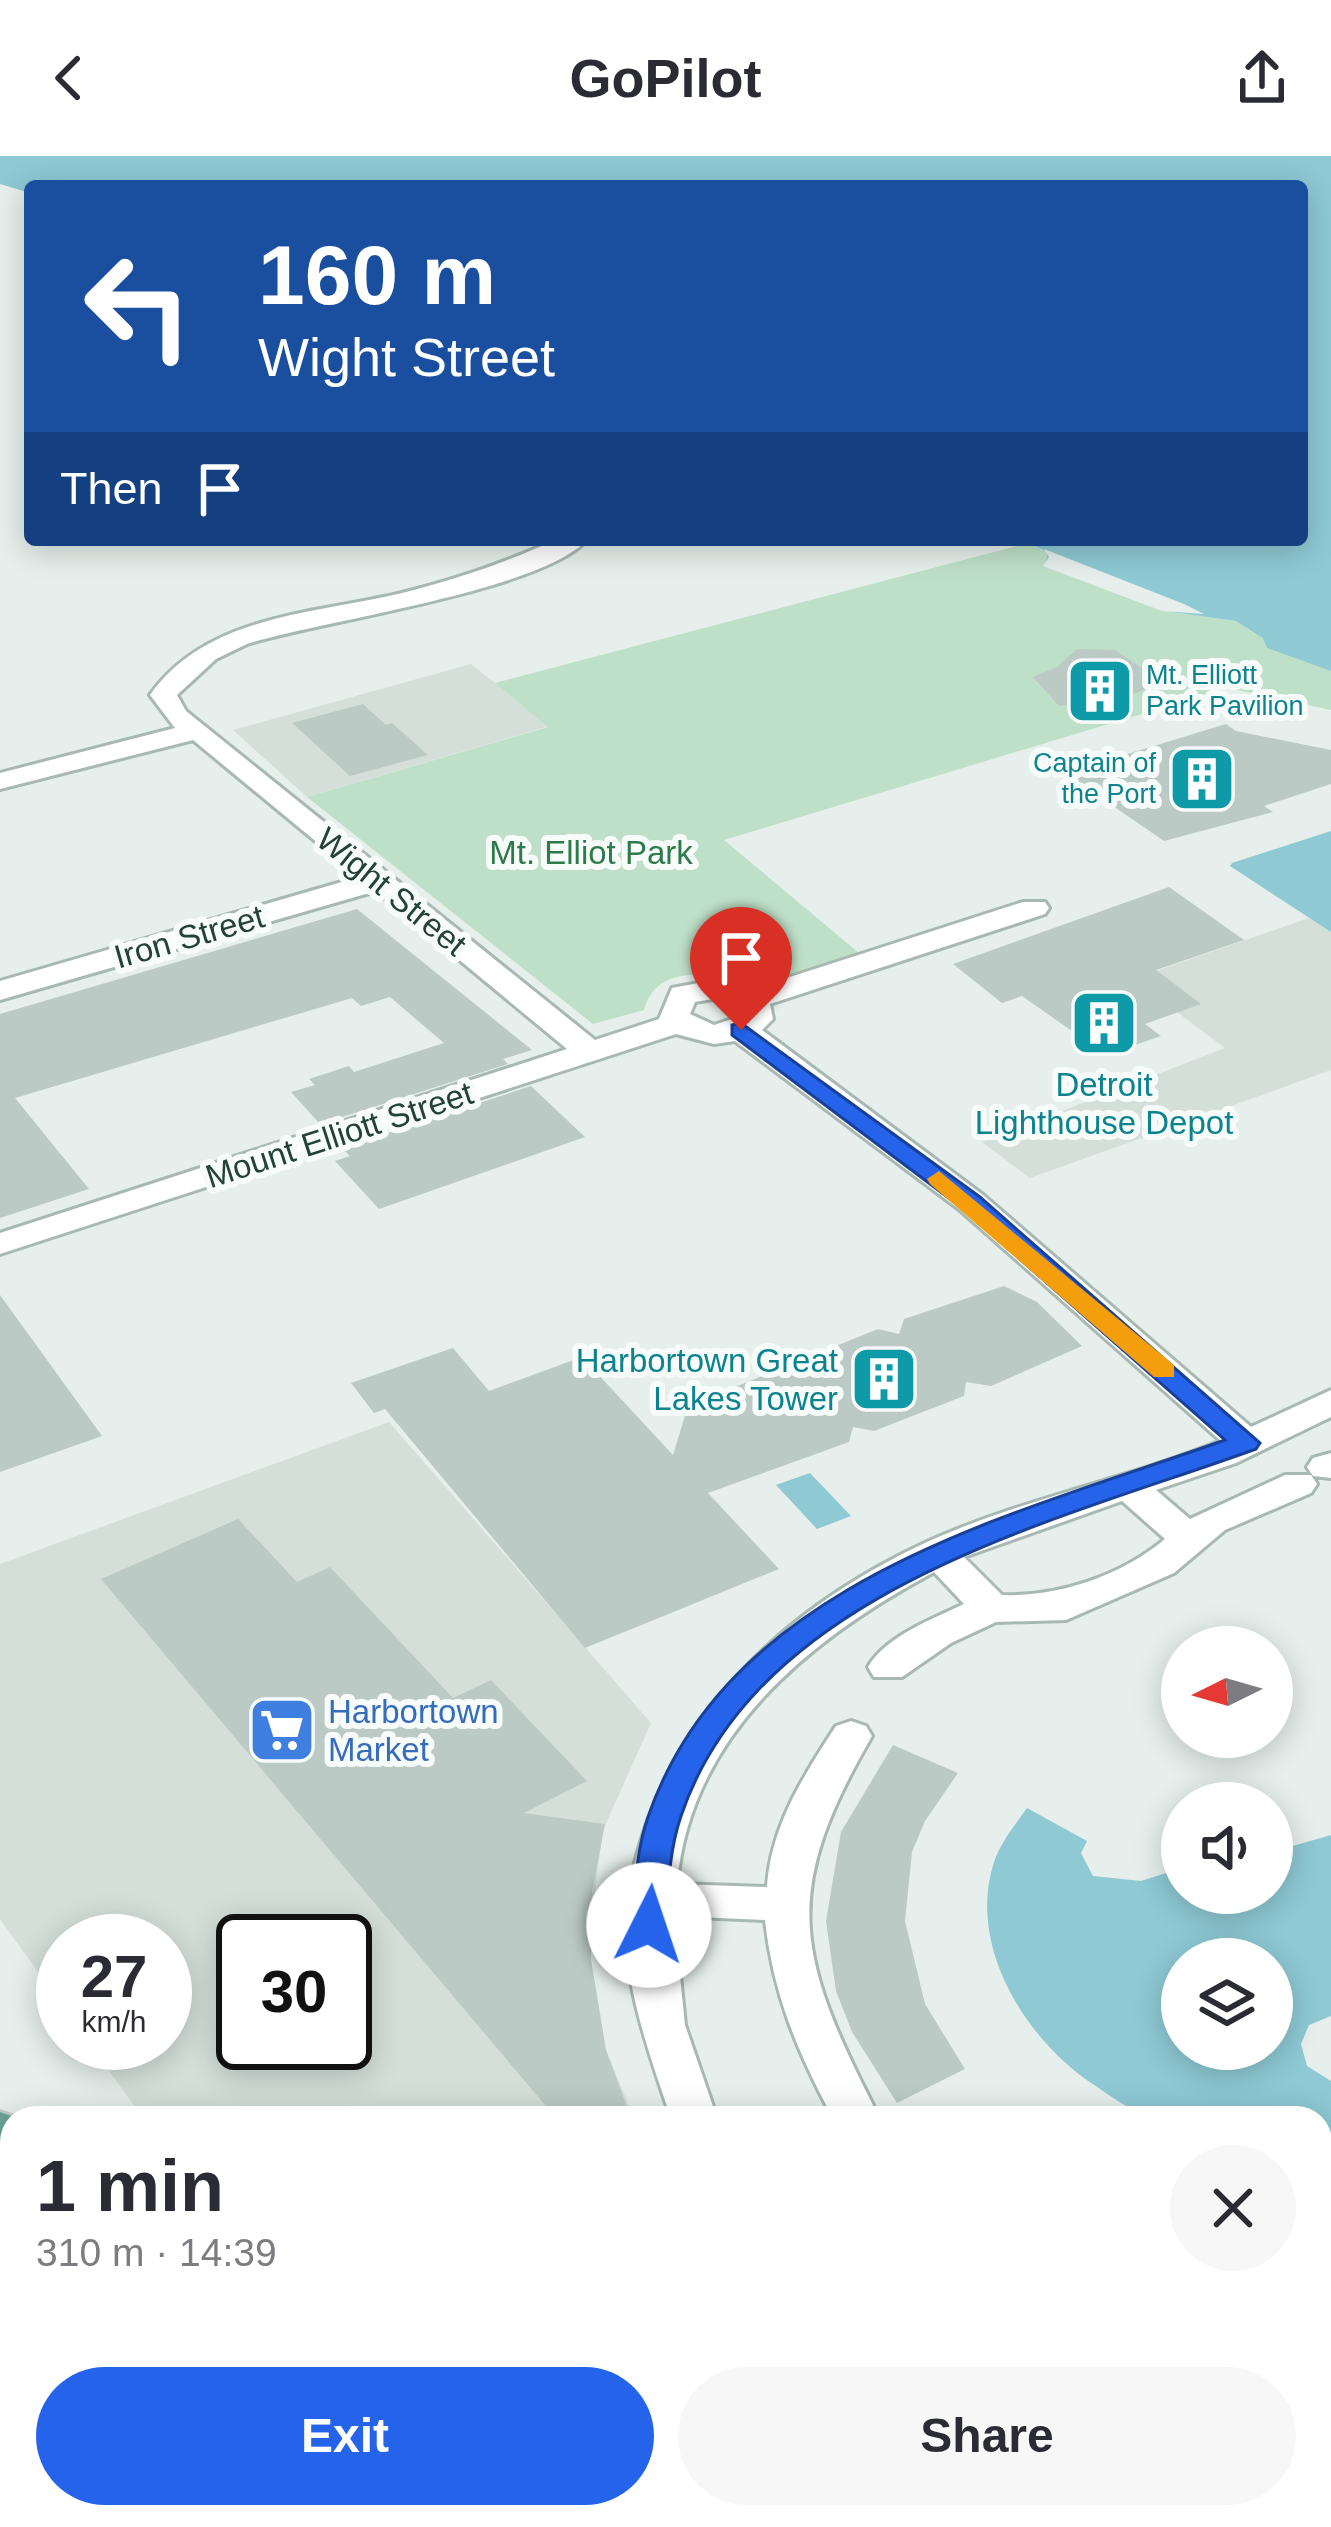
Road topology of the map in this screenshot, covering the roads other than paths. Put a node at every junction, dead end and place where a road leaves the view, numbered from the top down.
1 (563, 546) edge
2 (192, 732) junction
3 (0, 781) edge
4 (378, 881) junction
5 (1034, 908) dead end
6 (0, 991) edge
7 (747, 1015) junction
8 (679, 1023) junction
9 (590, 1052) junction
10 (973, 1161) dead end
11 (936, 1176) junction
12 (0, 1244) edge
13 (1331, 1402) edge
14 (1246, 1443) junction
15 (1318, 1472) edge
16 (1127, 1485) junction
17 (1189, 1539) junction
18 (938, 1553) junction
19 (991, 1608) junction
20 (888, 1666) dead end
21 (851, 1736) dead end
22 (649, 1899) junction
23 (784, 1904) junction
24 (850, 2105) dead end
25 (689, 2106) edge

1 - 2 street
2 - 3 street
2 - 4 street, Wight Street
4 - 6 street, Iron Street
4 - 9 street, Wight Street
5 - 7 street
7 - 8 street
7 - 8 street
7 - 11 street
8 - 9 street, Mount Elliott Street
9 - 12 street, Mount Elliott Street
10 - 11 street
11 - 14 street
13 - 14 street
14 - 16 street
15 - 17 street
16 - 17 street
16 - 18 street
17 - 19 street
18 - 19 street
18 - 22 street
19 - 20 street
21 - 23 street
22 - 23 street
22 - 25 street
23 - 24 street

